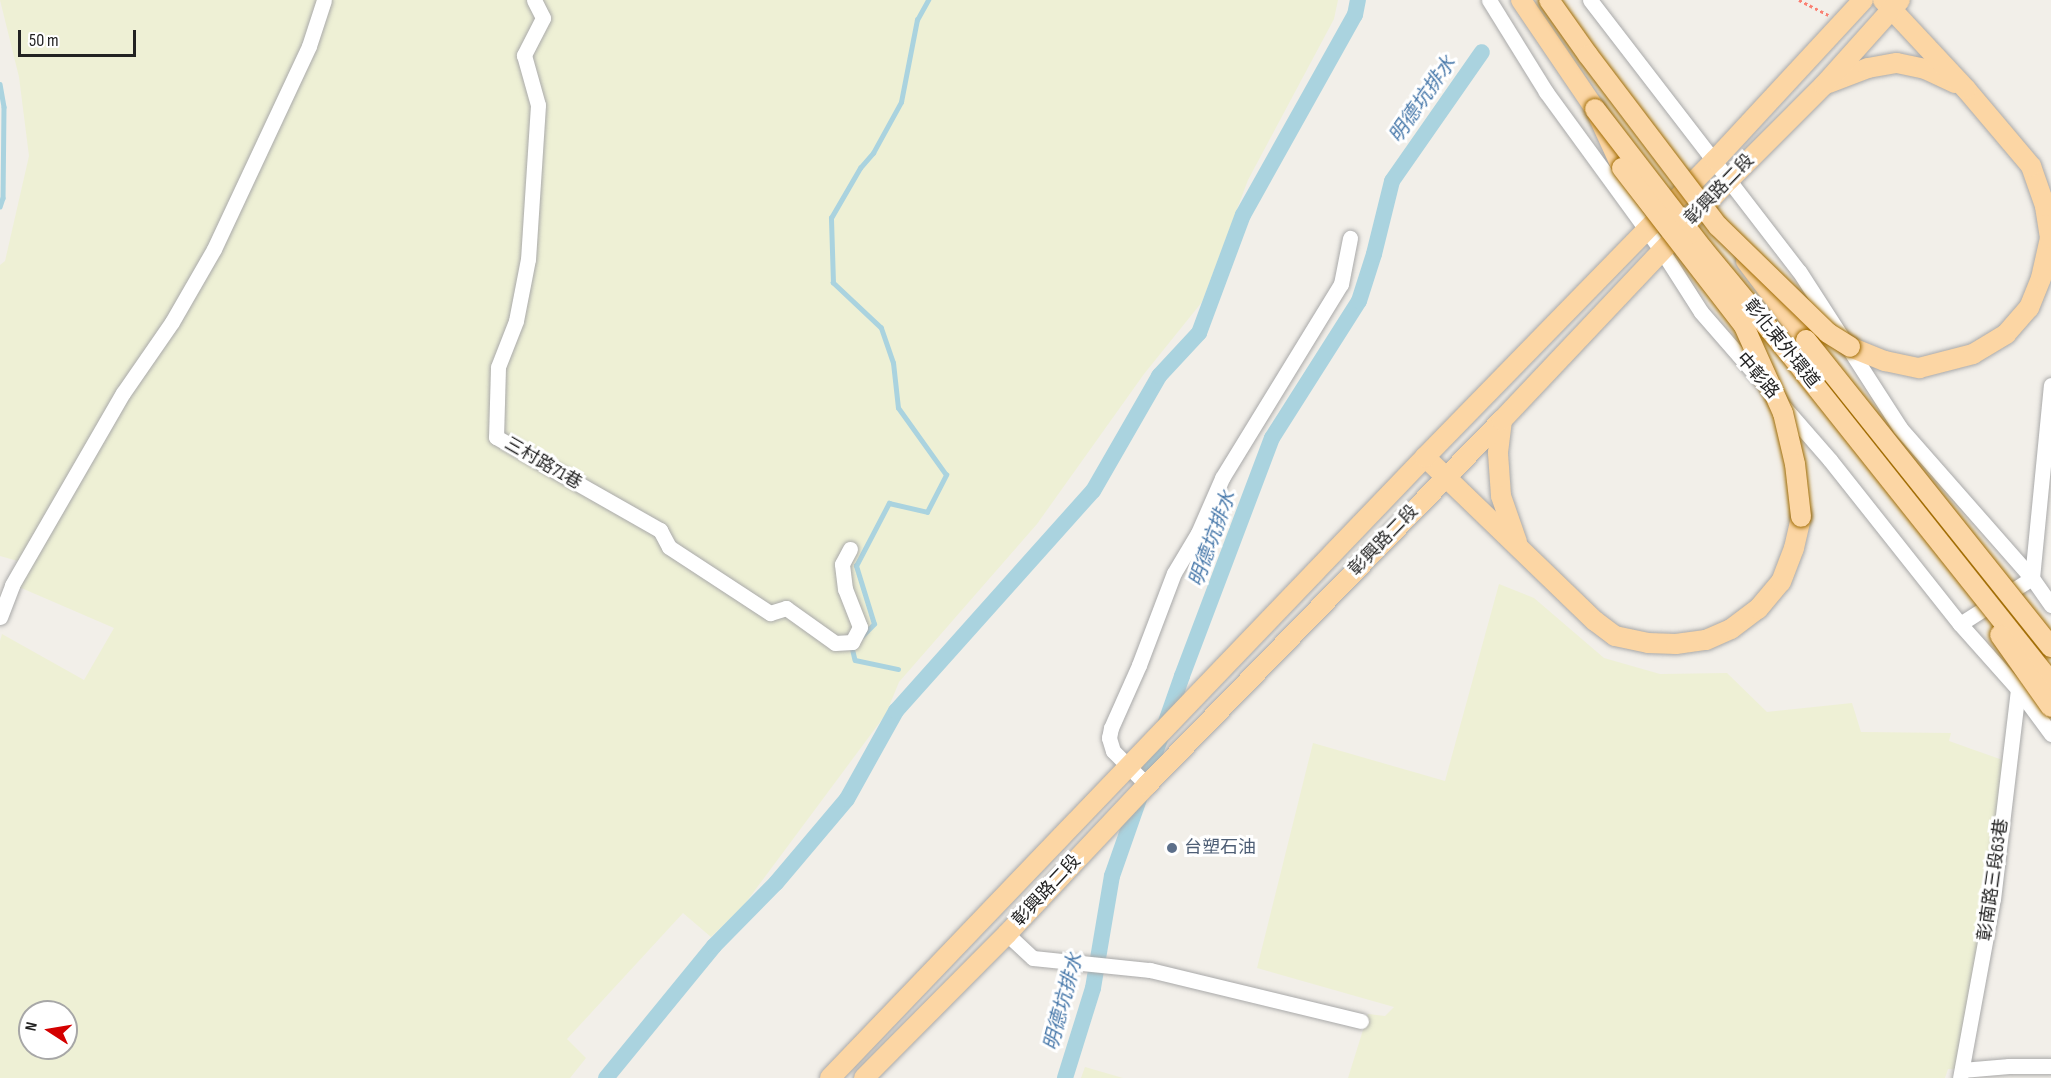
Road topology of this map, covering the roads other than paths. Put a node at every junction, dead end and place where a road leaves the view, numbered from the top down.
1 (324, 0) edge
2 (534, 0) edge
3 (1489, 0) edge
4 (1521, 0) edge
5 (1550, 0) edge
6 (1590, 0) edge
7 (1863, 0) edge
8 (1892, 3) edge
9 (1824, 85) junction
10 (1966, 88) junction
11 (1595, 109) junction
12 (1715, 160) junction
13 (1729, 180) junction
14 (1719, 226) junction
15 (1647, 230) junction
16 (1350, 238) dead end
17 (1662, 251) junction
18 (2051, 385) edge
19 (1502, 420) junction
20 (1425, 457) junction
21 (1447, 477) junction
22 (1519, 547) junction
23 (850, 549) dead end
24 (1980, 560) junction
25 (1963, 573) junction
26 (2032, 578) junction
27 (2051, 605) edge
28 (0, 617) edge
29 (1960, 624) junction
30 (2051, 629) edge
31 (2051, 647) edge
32 (2051, 660) edge
33 (2051, 682) edge
34 (2018, 689) junction
35 (2051, 707) edge
36 (2051, 734) edge
37 (1130, 765) junction
38 (1147, 785) junction
39 (1007, 934) junction
40 (1360, 1021) dead end
41 (2051, 1066) edge
42 (1961, 1074) edge
43 (831, 1078) edge
44 (864, 1078) edge

1 - 28 street
2 - 23 street, 三村路71巷
3 - 15 street, 中彰路
4 - 11 main road, 彰化東外環道
5 - 14 main road, 彰化東外環道, bridge
6 - 12 street
7 - 12 main road, 彰興路二段
8 - 9 main road, 彰興路二段
8 - 10 main road
9 - 10 main road
9 - 13 main road, 彰興路二段
10 - 14 main road, bridge
11 - 22 main road, bridge
11 - 25 main road, 彰化東外環道, bridge
12 - 13 street
12 - 15 main road, 彰興路二段
13 - 17 main road, 彰興路二段
13 - 26 street
14 - 24 main road, 彰化東外環道, bridge
15 - 17 street, 中彰路
15 - 20 main road, 彰興路二段
16 - 37 street
17 - 19 main road, 彰興路二段
17 - 29 street, 中彰路
18 - 26 street
19 - 21 main road, 彰興路二段
19 - 22 main road
20 - 21 main road
20 - 37 main road, 彰興路二段
21 - 22 main road
21 - 38 main road, 彰興路二段
24 - 30 main road, bridge
24 - 31 main road, 彰化東外環道, bridge
25 - 33 main road, 彰化東外環道, bridge
25 - 35 main road, bridge
26 - 27 street
26 - 29 street
29 - 34 street, 中彰路
32 - 34 street
34 - 36 street, 中彰路
34 - 42 street, 彰南路三段63巷
37 - 38 street
37 - 43 main road, 彰興路二段
38 - 39 main road, 彰興路二段
39 - 40 street
39 - 44 main road, 彰興路二段
41 - 42 street, 彰南路三段63巷

